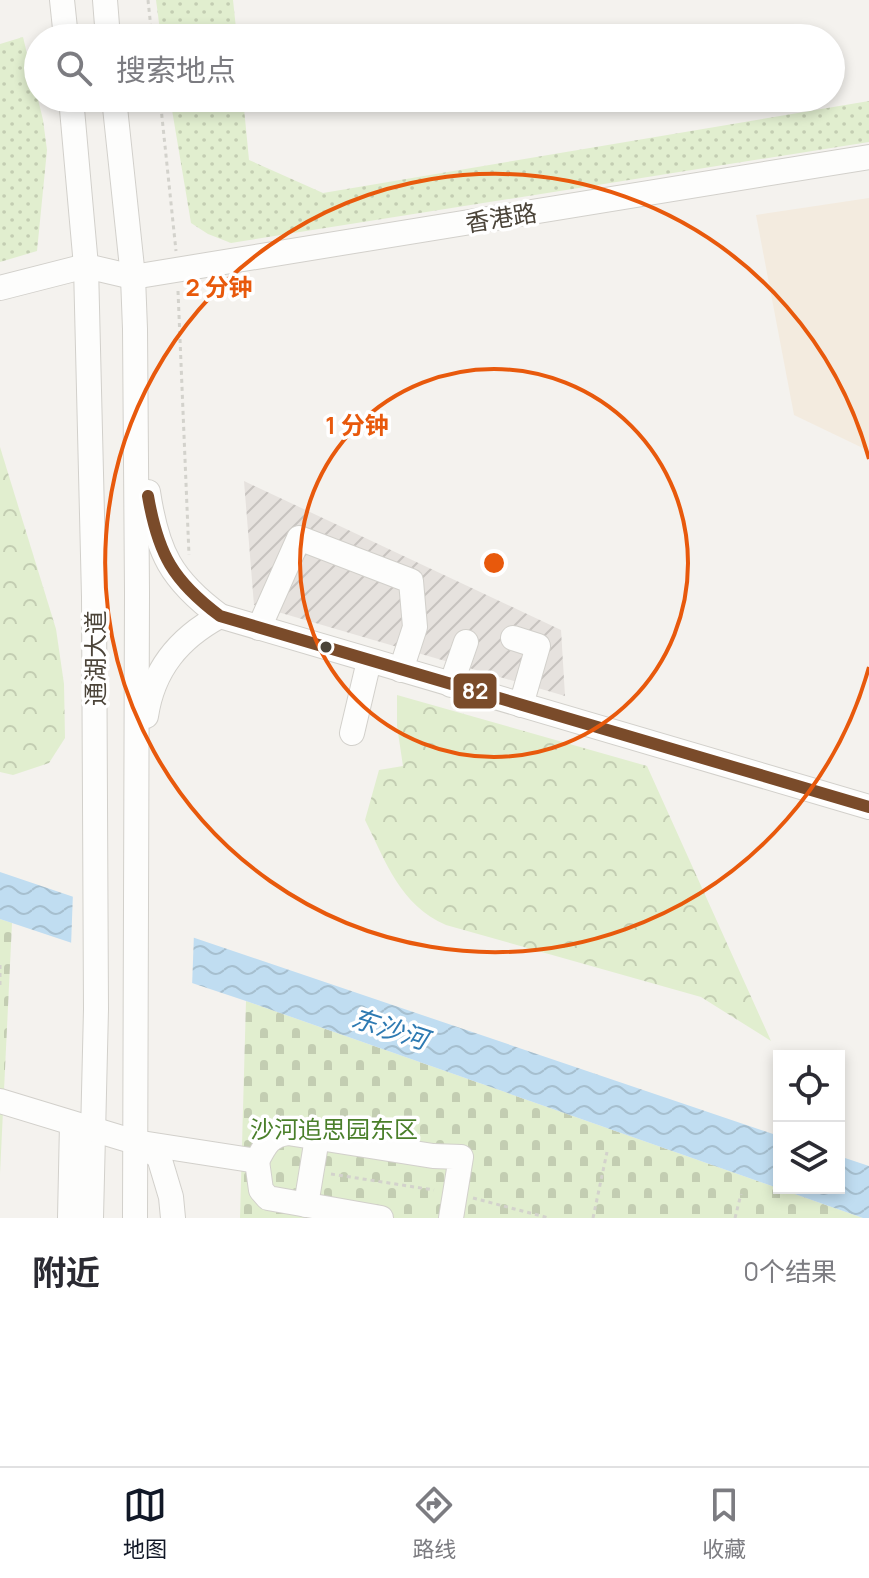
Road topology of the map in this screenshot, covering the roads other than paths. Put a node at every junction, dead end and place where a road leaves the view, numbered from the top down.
1 (62, 0) edge
2 (105, 0) edge
3 (65, 24) edge
4 (107, 24) edge
5 (72, 112) edge
6 (115, 112) edge
7 (869, 157) edge
8 (86, 266) junction
9 (133, 277) junction
10 (0, 288) edge
11 (135, 367) junction
12 (220, 616) junction
13 (259, 628) junction
14 (513, 638) dead end
15 (466, 642) dead end
16 (369, 661) junction
17 (401, 670) junction
18 (451, 685) junction
19 (521, 705) junction
20 (352, 733) dead end
21 (137, 779) junction
22 (869, 807) edge
23 (0, 1101) edge
24 (82, 1127) junction
25 (317, 1138) junction
26 (135, 1142) junction
27 (257, 1161) junction
28 (306, 1205) junction
29 (70, 1218) edge
30 (91, 1218) edge
31 (135, 1218) edge
32 (173, 1218) edge
33 (381, 1218) edge
34 (451, 1218) edge

1 - 3 street
2 - 4 street
5 - 8 street, 通湖大道
6 - 9 street, 通湖大道
7 - 9 street, 香港路
8 - 9 street
8 - 10 street
8 - 24 street, 通湖大道
9 - 11 street, 通湖大道
11 - 12 street
11 - 21 street, 通湖大道
12 - 13 street
12 - 21 street
13 - 16 street
13 - 17 street
14 - 19 street
15 - 18 street
16 - 17 street
16 - 20 street
17 - 18 street
18 - 19 street
19 - 22 street
21 - 26 street, 通湖大道
23 - 24 street
24 - 26 street
24 - 29 street
24 - 30 street, 通湖大道
25 - 27 street
25 - 28 street
25 - 34 street
26 - 27 street
26 - 31 street
26 - 32 street
27 - 28 street
28 - 33 street

